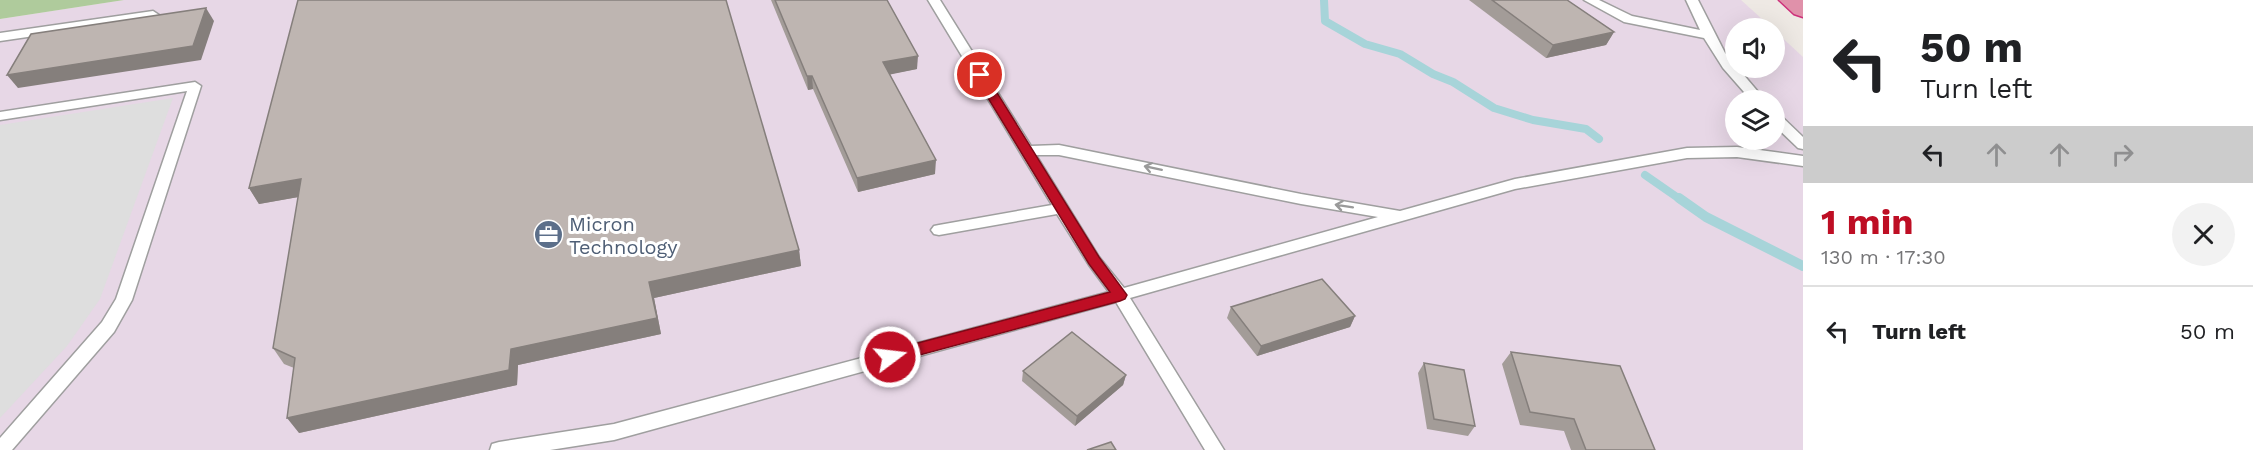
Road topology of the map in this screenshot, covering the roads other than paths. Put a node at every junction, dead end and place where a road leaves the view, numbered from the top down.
1 (934, 0) edge
2 (1590, 0) edge
3 (1692, 0) edge
4 (1792, 0) edge
5 (1803, 9) edge
6 (153, 15) edge
7 (1706, 35) junction
8 (0, 37) edge
9 (1748, 90) edge
10 (0, 116) edge
11 (1785, 128) edge
12 (1803, 146) edge
13 (1026, 151) junction
14 (1803, 161) edge
15 (1061, 208) junction
16 (1402, 216) junction
17 (939, 230) dead end
18 (1120, 295) junction
19 (1, 450) edge
20 (499, 450) edge
21 (1215, 450) edge

1 - 13 lane
2 - 7 lane
3 - 7 lane
4 - 5 highway
6 - 8 lane
7 - 9 lane
10 - 19 lane
11 - 12 lane
13 - 15 lane
16 -> 13 lane
14 - 16 lane
15 - 17 lane
15 - 18 lane
16 - 18 lane
18 - 20 lane
18 - 21 lane

